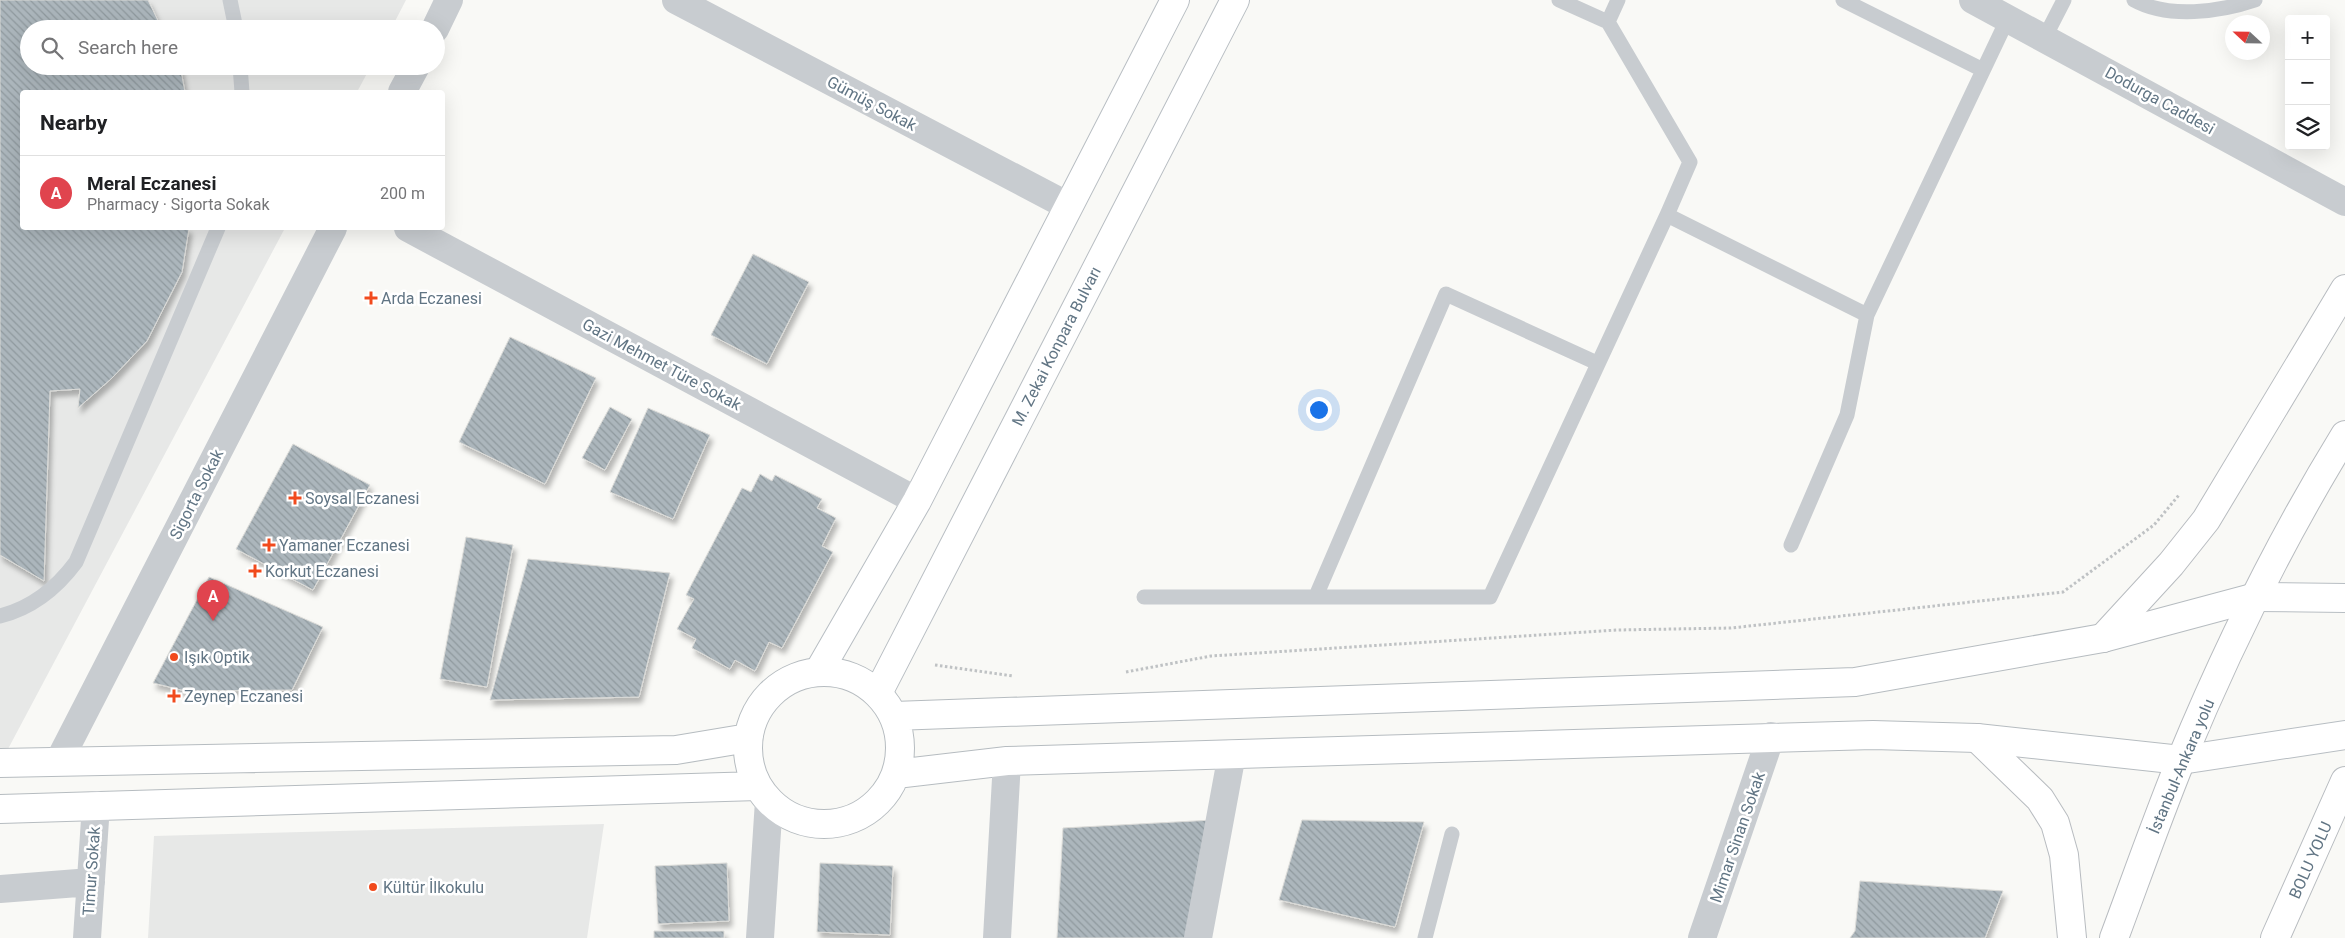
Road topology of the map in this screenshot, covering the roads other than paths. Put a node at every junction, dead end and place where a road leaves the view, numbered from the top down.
1 (230, 0) edge
2 (449, 0) edge
3 (676, 0) edge
4 (1175, 0) edge
5 (1235, 0) edge
6 (1559, 0) edge
7 (1618, 0) edge
8 (1843, 0) edge
9 (1973, 0) edge
10 (2064, 0) edge
11 (2134, 0) edge
12 (2255, 0) edge
13 (2008, 18) junction
14 (234, 20) edge
15 (439, 20) edge
16 (1608, 22) junction
17 (2045, 38) junction
18 (1984, 70) junction
19 (241, 75) edge
20 (411, 75) edge
21 (242, 90) edge
22 (403, 90) edge
23 (2345, 202) edge
24 (1068, 206) junction
25 (1667, 215) junction
26 (217, 230) edge
27 (332, 230) edge
28 (412, 230) edge
29 (2345, 289) edge
30 (1867, 315) junction
31 (1597, 363) junction
32 (2345, 435) edge
33 (917, 501) junction
34 (1791, 545) dead end
35 (1316, 596) junction
36 (1144, 597) dead end
37 (2256, 597) junction
38 (2345, 598) edge
39 (0, 616) edge
40 (2103, 638) junction
41 (819, 671) junction
42 (878, 693) junction
43 (894, 716) junction
44 (2345, 735) edge
45 (1771, 736) junction
46 (748, 738) junction
47 (1977, 738) junction
48 (1232, 754) junction
49 (2181, 760) junction
50 (59, 761) junction
51 (1007, 761) junction
52 (0, 763) edge
53 (896, 774) junction
54 (2345, 782) edge
55 (763, 793) junction
56 (96, 805) junction
57 (0, 808) edge
58 (1452, 834) dead end
59 (91, 882) junction
60 (0, 889) edge
61 (87, 938) edge
62 (760, 938) edge
63 (997, 938) edge
64 (1198, 938) edge
65 (1425, 938) edge
66 (1702, 938) edge
67 (2072, 938) edge
68 (2114, 938) edge
69 (2275, 938) edge

1 - 14 lane
2 - 15 street
3 - 24 street, Gümüş Sokak
4 - 24 main road
5 - 42 main road, M. Zekai Konpara Bulvarı
6 - 16 lane
7 - 16 lane
8 - 18 lane
9 - 13 street, Dodurga Caddesi
10 - 17 lane
11 - 12 lane
13 - 17 street, Dodurga Caddesi
13 - 18 lane
16 - 25 lane
17 - 23 street, Dodurga Caddesi
18 - 30 lane
19 - 21 lane
20 - 22 street
24 - 33 main road
25 - 30 lane
25 - 31 lane
26 - 39 lane
27 - 50 street, Sigorta Sokak
28 - 33 street, Gazi Mehmet Türe Sokak
29 - 40 main road
30 - 34 lane
31 - 35 lane
31 - 35 lane
32 - 37 main road, İstanbul-Ankara yolu
33 - 41 main road
35 - 36 lane
37 - 38 main road
37 - 40 main road
37 - 49 main road, İstanbul-Ankara yolu
40 - 43 main road
41 - 42 main road
41 - 46 main road
42 - 43 main road
43 - 53 main road
44 - 49 main road
45 - 47 main road
45 - 48 main road
45 - 66 street, Mimar Sinan Sokak
46 - 50 main road
46 - 55 main road
47 - 49 main road
47 - 67 main road
48 - 51 main road
48 - 64 street
49 - 68 main road, İstanbul-Ankara yolu
50 - 52 main road
51 - 53 main road
51 - 63 street
53 - 55 main road
54 - 69 main road, BOLU YOLU
55 - 56 main road
55 - 62 street
56 - 57 main road
56 - 59 street, Timur Sokak
58 - 65 lane
59 - 60 street
59 - 61 street, Timur Sokak

